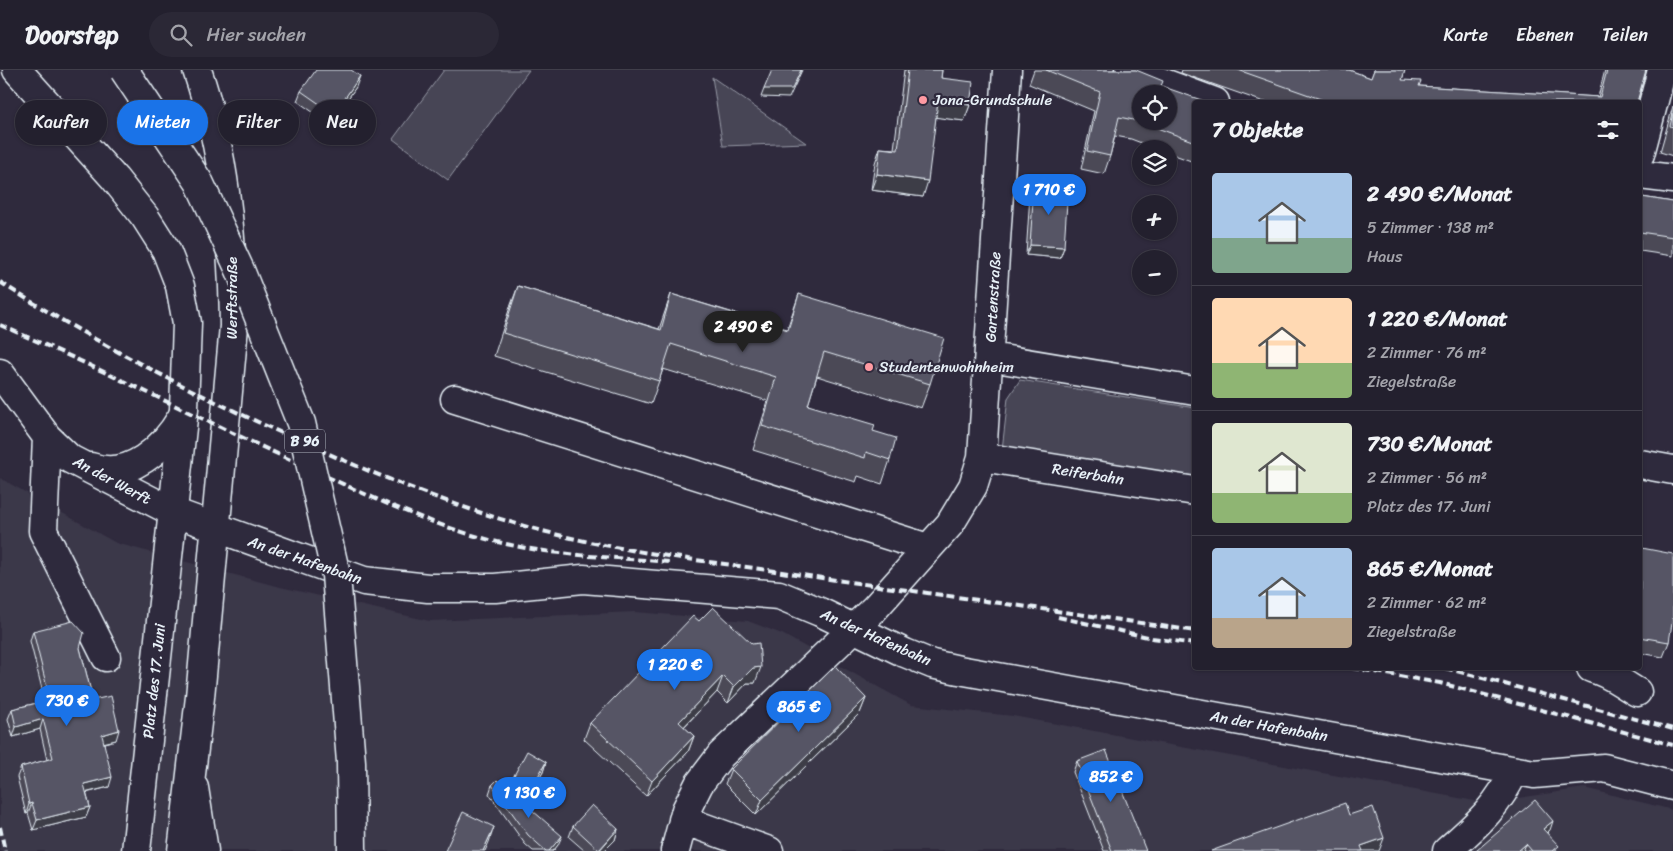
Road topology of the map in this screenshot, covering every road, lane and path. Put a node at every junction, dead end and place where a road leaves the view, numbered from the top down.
1 (17, 70) edge
2 (124, 70) edge
3 (197, 70) edge
4 (1007, 70) edge
5 (1129, 70) edge
6 (1662, 70) edge
7 (1210, 100) edge
8 (1642, 146) edge
9 (1642, 176) edge
10 (1673, 178) edge
11 (990, 357) junction
12 (0, 373) edge
13 (1192, 391) edge
14 (455, 400) dead end
15 (182, 418) junction
16 (47, 437) junction
17 (982, 457) junction
18 (70, 459) junction
19 (1642, 464) edge
20 (1673, 470) edge
21 (1192, 491) edge
22 (173, 512) junction
23 (216, 528) junction
24 (928, 548) junction
25 (853, 628) junction
26 (106, 657) dead end
27 (1591, 670) edge
28 (1637, 692) dead end
29 (192, 766) junction
30 (1514, 770) junction
31 (1673, 786) edge
32 (683, 820) junction
33 (136, 851) edge
34 (182, 851) edge
35 (204, 851) edge
36 (352, 851) edge
37 (675, 851) edge
38 (769, 851) edge
39 (1447, 851) edge

1 - 15 main road
2 - 36 main road, B 96, bridge
3 - 23 main road, Werftstraße
4 - 11 main road, Gartenstraße
5 - 7 main road
6 - 8 main road
9 - 10 main road
11 - 13 main road
11 - 17 main road, Gartenstraße
12 - 16 main road, An der Werft
14 - 24 main road
15 - 18 main road
15 - 22 main road
16 - 18 main road, An der Werft
16 - 26 main road
17 - 21 main road, Reiferbahn
17 - 24 main road, Gartenstraße
18 - 22 main road, An der Werft
19 - 20 main road
22 - 23 main road, An der Hafenbahn
22 - 33 main road, Platz des 17. Juni
23 - 25 main road, An der Hafenbahn
23 - 29 main road
24 - 25 main road, Gartenstraße
25 - 30 main road, An der Hafenbahn
25 - 32 main road, Gartenstraße
27 - 28 main road
29 - 34 main road
29 - 35 main road
30 - 31 main road, An der Hafenbahn
30 - 39 main road
32 - 37 main road, Gartenstraße
32 - 38 main road

